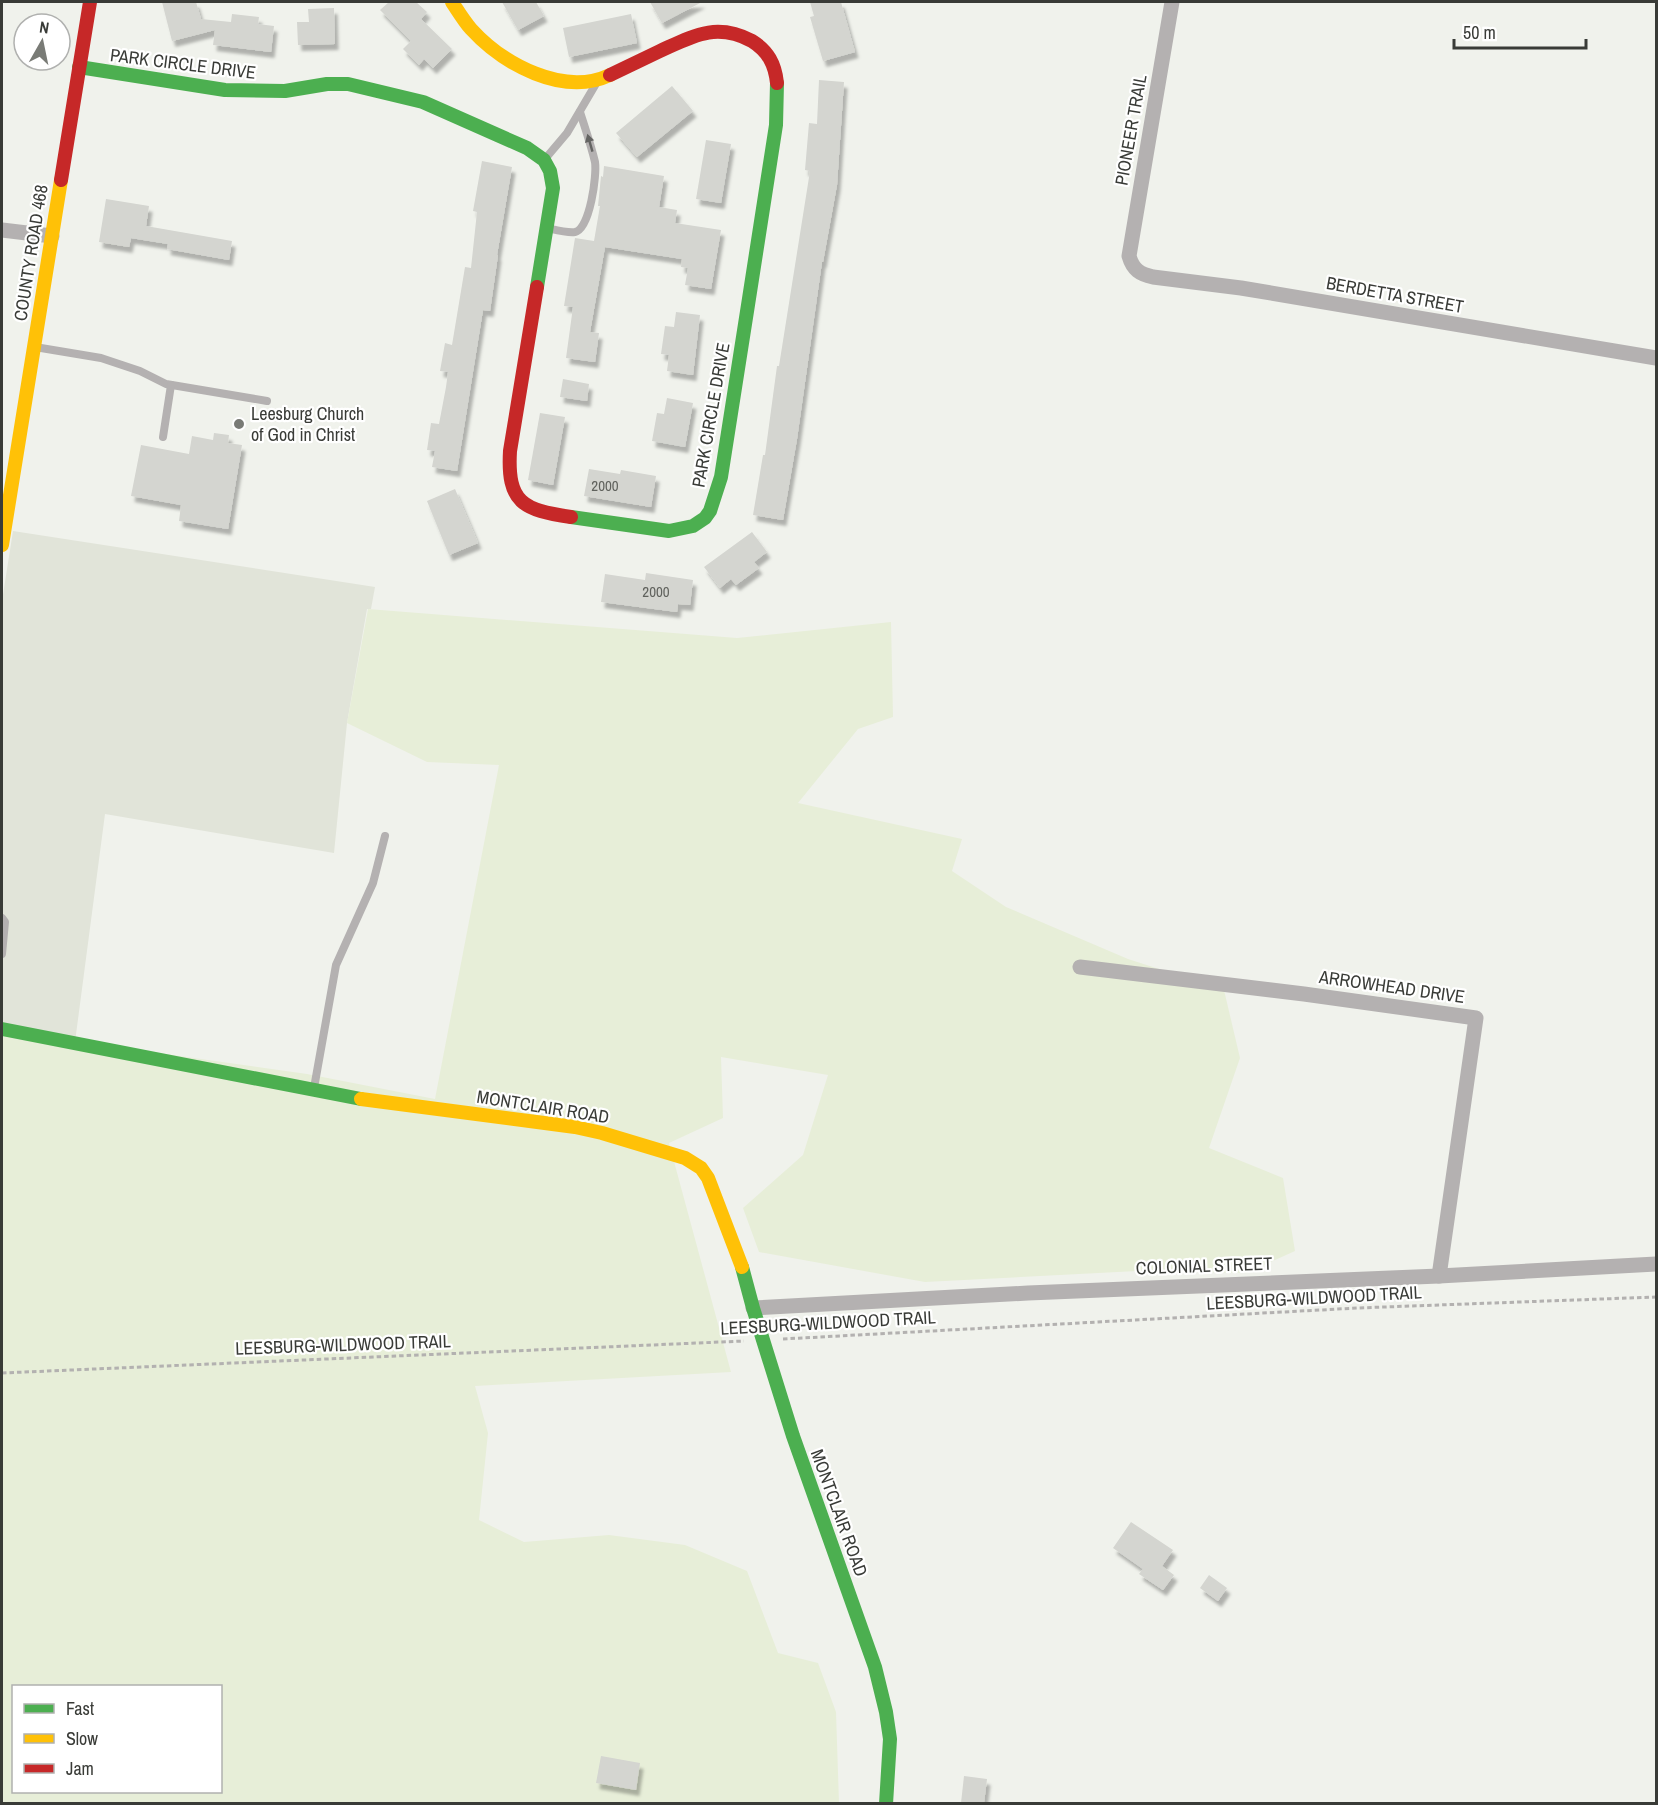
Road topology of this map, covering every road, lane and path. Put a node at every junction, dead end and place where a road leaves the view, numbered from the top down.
1 (90, 2) edge
2 (452, 2) edge
3 (1172, 2) edge
4 (79, 67) junction
5 (597, 81) junction
6 (580, 112) junction
7 (544, 160) junction
8 (546, 228) junction
9 (2, 230) edge
10 (52, 236) junction
11 (1131, 264) joint
12 (34, 347) junction
13 (1656, 358) edge
14 (171, 385) junction
15 (267, 401) dead end
16 (164, 437) dead end
17 (2, 545) edge
18 (385, 836) dead end
19 (2, 918) edge
20 (2, 954) edge
21 (1080, 967) dead end
22 (2, 1029) edge
23 (314, 1089) junction
24 (1656, 1264) edge
25 (1439, 1276) junction
26 (1656, 1298) edge
27 (753, 1308) junction
28 (763, 1340) junction
29 (2, 1373) edge
30 (886, 1803) edge

1 - 4 street, COUNTY ROAD 468
2 - 5 street, PARK CIRCLE DRIVE
3 - 11 street, PIONEER TRAIL
4 - 7 street, PARK CIRCLE DRIVE
4 - 10 street, COUNTY ROAD 468
5 - 6 lane
5 - 8 street, PARK CIRCLE DRIVE
6 - 7 lane
8 -> 6 lane
7 - 8 street, PARK CIRCLE DRIVE
9 - 10 street
10 - 12 street, COUNTY ROAD 468
11 - 13 street, BERDETTA STREET
12 - 14 lane
12 - 17 street, COUNTY ROAD 468
14 - 15 lane
14 - 16 lane
18 - 23 lane
19 - 20 lane
21 - 25 street, ARROWHEAD DRIVE
22 - 23 street, MONTCLAIR ROAD
23 - 27 street, MONTCLAIR ROAD
24 - 25 street, COLONIAL STREET
25 - 27 street, COLONIAL STREET
26 - 28 path, LEESBURG-WILDWOOD TRAIL
27 - 28 street, MONTCLAIR ROAD
28 - 29 path, LEESBURG-WILDWOOD TRAIL
28 - 30 street, MONTCLAIR ROAD

